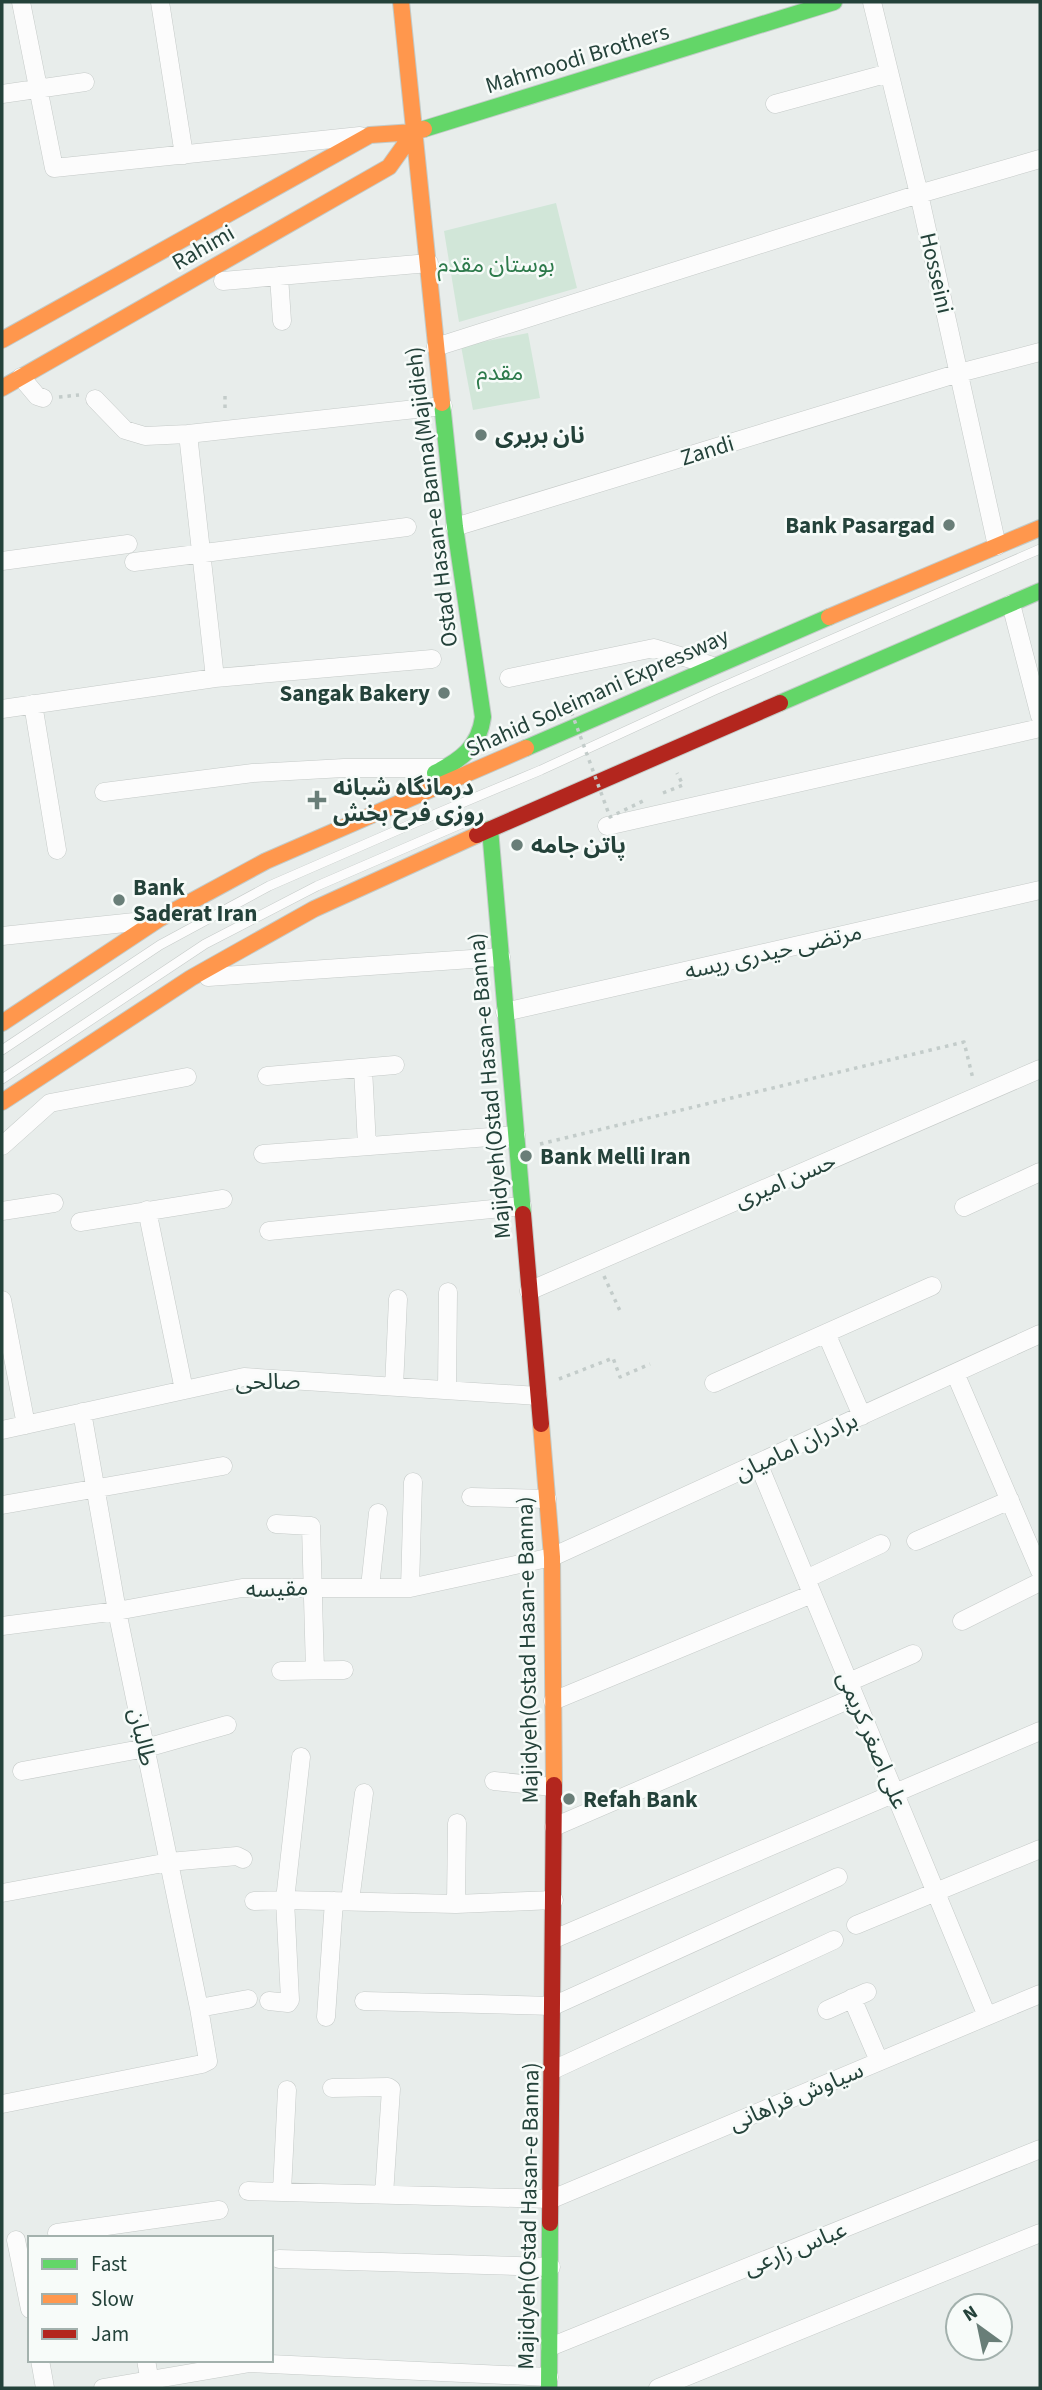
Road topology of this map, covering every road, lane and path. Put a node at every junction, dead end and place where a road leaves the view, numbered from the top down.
1 (21, 2) edge
2 (160, 2) edge
3 (401, 2) edge
4 (834, 2) edge
5 (872, 2) edge
6 (889, 73) junction
7 (85, 82) dead end
8 (37, 88) junction
9 (2, 94) edge
10 (775, 104) dead end
11 (414, 132) junction
12 (370, 135) junction
13 (184, 155) junction
14 (1040, 159) edge
15 (919, 194) junction
16 (429, 263) junction
17 (279, 276) junction
18 (223, 281) dead end
19 (282, 320) dead end
20 (2, 340) edge
21 (436, 347) junction
22 (1040, 352) edge
23 (12, 363) edge
24 (959, 373) junction
25 (2, 388) edge
26 (43, 398) joint
27 (95, 399) joint
28 (443, 406) junction
29 (188, 434) junction
30 (407, 527) dead end
31 (456, 527) junction
32 (1040, 528) edge
33 (997, 546) junction
34 (1040, 548) edge
35 (201, 554) junction
36 (2, 561) edge
37 (1040, 591) edge
38 (1011, 604) junction
39 (432, 659) dead end
40 (713, 666) junction
41 (215, 678) junction
42 (509, 678) dead end
43 (33, 704) junction
44 (2, 709) edge
45 (1040, 716) edge
46 (557, 718) dead end
47 (1040, 728) edge
48 (445, 768) junction
49 (104, 792) dead end
50 (645, 800) dead end
51 (490, 811) dead end
52 (607, 826) dead end
53 (491, 829) junction
54 (58, 850) dead end
55 (266, 861) junction
56 (1040, 890) edge
57 (159, 919) junction
58 (2, 936) edge
59 (500, 957) junction
60 (191, 978) junction
61 (505, 1012) junction
62 (2, 1023) edge
63 (2, 1050) edge
64 (395, 1065) dead end
65 (363, 1068) junction
66 (1040, 1069) edge
67 (267, 1076) dead end
68 (187, 1077) dead end
69 (2, 1079) edge
70 (977, 1097) junction
71 (2, 1102) edge
72 (516, 1142) junction
73 (2, 1146) edge
74 (367, 1146) junction
75 (263, 1154) dead end
76 (1040, 1172) edge
77 (223, 1199) dead end
78 (54, 1203) dead end
79 (522, 1206) junction
80 (964, 1207) dead end
81 (147, 1210) junction
82 (2, 1211) edge
83 (80, 1222) dead end
84 (269, 1231) dead end
85 (598, 1261) junction
86 (932, 1286) dead end
87 (529, 1291) junction
88 (448, 1292) dead end
89 (398, 1299) dead end
90 (2, 1300) edge
91 (621, 1313) dead end
92 (826, 1333) junction
93 (1040, 1334) edge
94 (650, 1364) dead end
95 (955, 1373) junction
96 (714, 1383) dead end
97 (394, 1387) junction
98 (184, 1390) junction
99 (447, 1390) junction
100 (538, 1392) junction
101 (82, 1412) junction
102 (862, 1416) junction
103 (26, 1424) junction
104 (2, 1430) edge
105 (758, 1463) junction
106 (223, 1466) dead end
107 (412, 1482) dead end
108 (97, 1489) junction
109 (471, 1497) dead end
110 (547, 1499) junction
111 (1010, 1500) junction
112 (2, 1505) edge
113 (378, 1513) dead end
114 (276, 1524) dead end
115 (916, 1541) dead end
116 (881, 1544) dead end
117 (552, 1557) junction
118 (1040, 1571) edge
119 (1040, 1582) edge
120 (809, 1586) junction
121 (314, 1587) junction
122 (370, 1587) junction
123 (410, 1588) junction
124 (117, 1611) junction
125 (962, 1621) dead end
126 (2, 1626) edge
127 (913, 1654) dead end
128 (315, 1670) junction
129 (344, 1670) dead end
130 (281, 1671) dead end
131 (852, 1690) junction
132 (553, 1701) junction
133 (228, 1726) dead end
134 (1040, 1731) edge
135 (146, 1748) junction
136 (301, 1757) dead end
137 (22, 1771) dead end
138 (494, 1781) dead end
139 (553, 1787) junction
140 (364, 1793) dead end
141 (895, 1793) junction
142 (457, 1823) dead end
143 (554, 1827) junction
144 (1040, 1849) edge
145 (243, 1859) dead end
146 (169, 1862) junction
147 (838, 1877) dead end
148 (936, 1892) junction
149 (2, 1894) edge
150 (285, 1900) junction
151 (554, 1900) junction
152 (254, 1901) dead end
153 (342, 1901) junction
154 (456, 1904) junction
155 (856, 1925) dead end
156 (554, 1939) junction
157 (834, 1940) dead end
158 (1040, 1994) edge
159 (248, 1999) dead end
160 (269, 2001) dead end
161 (364, 2001) dead end
162 (553, 2006) junction
163 (199, 2008) junction
164 (827, 2010) dead end
165 (987, 2016) junction
166 (326, 2017) dead end
167 (879, 2061) junction
168 (553, 2070) junction
169 (332, 2088) dead end
170 (287, 2090) dead end
171 (2, 2104) edge
172 (1040, 2149) edge
173 (248, 2191) dead end
174 (282, 2191) junction
175 (384, 2195) junction
176 (552, 2199) junction
177 (219, 2210) dead end
178 (120, 2231) edge
179 (1040, 2232) edge
180 (57, 2233) dead end
181 (16, 2240) dead end
182 (279, 2259) dead end
183 (551, 2267) junction
184 (28, 2299) edge
185 (550, 2347) junction
186 (40, 2362) edge
187 (146, 2362) edge
188 (549, 2383) edge
189 (150, 2384) edge
190 (45, 2388) edge
191 (103, 2388) edge
192 (658, 2388) edge

1 - 8 street
2 - 13 street
3 - 11 main road, Ostad Hasan-e Banna(Majidieh)
4 - 11 main road, Mahmoodi Brothers
5 - 6 street, Hosseini
6 - 10 street
6 - 15 street, Hosseini
7 - 8 street
8 - 9 street
8 - 13 street
11 - 12 main road, Mahmoodi Brothers
11 - 16 main road, Ostad Hasan-e Banna(Majidieh)
11 - 23 main road, Rahimi
12 - 13 street
12 - 20 main road
14 - 15 street
15 - 21 street
15 - 24 street, Hosseini
16 - 17 street
16 - 21 main road, Ostad Hasan-e Banna(Majidieh)
17 - 18 street
17 - 19 street
21 - 28 main road, Ostad Hasan-e Banna(Majidieh)
22 - 24 street, Zandi
23 - 25 main road, Rahimi
23 - 26 street
24 - 31 street, Zandi
24 - 33 street, Hosseini
26 - 27 path
27 - 29 street
28 - 29 street
28 - 31 main road, Ostad Hasan-e Banna(Majidieh)
29 - 35 street
30 - 35 street
31 - 48 main road, Ostad Hasan-e Banna(Majidieh)
32 - 33 main road, Shahid Soleimani Expressway
33 - 40 main road, Shahid Soleimani Expressway
34 - 63 lane
35 - 36 street
35 - 41 street
37 - 38 main road
38 - 45 street
38 - 53 main road
39 - 41 street
40 - 42 street
40 - 55 main road, Shahid Soleimani Expressway
41 - 43 street
43 - 44 street
43 - 54 street
46 - 50 path, bridge
47 - 52 street
48 - 49 street
48 - 55 main road, Ostad Hasan-e Banna(Majidieh)
51 - 69 lane
53 - 59 main road, Majidyeh(Ostad Hasan-e Banna)
53 - 60 main road
55 - 57 main road, Shahid Soleimani Expressway
56 - 61 street, مرتضی حیدری ریسه
57 - 58 street
57 - 62 main road, Shahid Soleimani Expressway
59 - 60 street
59 - 61 main road, Majidyeh(Ostad Hasan-e Banna)
60 - 71 main road
61 - 72 main road, Majidyeh(Ostad Hasan-e Banna)
64 - 65 street
65 - 67 street
65 - 74 street
66 - 70 street, حسن امیری
68 - 73 street
70 - 72 path
70 - 85 street, حسن امیری
72 - 74 street
72 - 79 main road, Majidyeh(Ostad Hasan-e Banna)
74 - 75 street
76 - 80 street
77 - 81 street
78 - 82 street
79 - 84 street
79 - 87 main road, Majidyeh(Ostad Hasan-e Banna)
81 - 83 street
81 - 98 street
85 - 87 street, حسن امیری
85 - 91 path
86 - 92 street
87 - 100 main road, Majidyeh(Ostad Hasan-e Banna)
88 - 99 street
89 - 97 street
90 - 103 street
92 - 96 street
92 - 102 street
93 - 95 street, برادران امامیان
94 - 100 path
95 - 102 street, برادران امامیان
95 - 111 street
97 - 98 street, صالحی
97 - 99 street, صالحی
98 - 101 street, صالحی
99 - 100 street, صالحی
100 - 110 main road, Majidyeh(Ostad Hasan-e Banna)
101 - 103 street, صالحی
101 - 108 street, طالبان
102 - 105 street, برادران امامیان
103 - 104 street, صالحی
105 - 117 street, برادران امامیان
105 - 120 street, علی اصغر کریمی
106 - 108 street
107 - 123 street
108 - 112 street
108 - 124 street, طالبان
109 - 110 street
110 - 117 main road, Majidyeh(Ostad Hasan-e Banna)
111 - 115 street
111 - 118 street
113 - 122 street
114 - 121 street
116 - 120 street
117 - 123 street, مقیسه
117 - 132 main road, Majidyeh(Ostad Hasan-e Banna)
119 - 125 street
120 - 131 street, علی اصغر کریمی
120 - 132 street
121 - 122 street, مقیسه
121 - 124 street, مقیسه
121 - 128 street
122 - 123 street, مقیسه
124 - 126 street, مقیسه
124 - 135 street, طالبان
127 - 131 street
128 - 129 street
128 - 130 street
131 - 141 street, علی اصغر کریمی
131 - 143 street
132 - 139 main road, Majidyeh(Ostad Hasan-e Banna)
133 - 135 street
134 - 141 street
135 - 137 street
135 - 146 street, طالبان
136 - 150 street
138 - 139 street
139 - 143 main road, Majidyeh(Ostad Hasan-e Banna)
140 - 153 street
141 - 148 street, علی اصغر کریمی
141 - 156 street
142 - 154 street
143 - 151 main road, Majidyeh(Ostad Hasan-e Banna)
144 - 148 street
145 - 146 street
146 - 149 street
146 - 163 street, طالبان
147 - 162 street
148 - 155 street
148 - 165 street, علی اصغر کریمی
150 - 152 street
150 - 153 street
150 - 160 street
151 - 154 street
151 - 156 main road, Majidyeh(Ostad Hasan-e Banna)
153 - 154 street
153 - 166 street
156 - 162 main road, Majidyeh(Ostad Hasan-e Banna)
157 - 168 street
158 - 165 street, سیاوش فراهانی
159 - 163 street
161 - 162 street
162 - 168 main road, Majidyeh(Ostad Hasan-e Banna)
163 - 171 street, طالبان
164 - 167 street
165 - 167 street, سیاوش فراهانی
167 - 176 street, سیاوش فراهانی
168 - 176 main road, Majidyeh(Ostad Hasan-e Banna)
169 - 175 street
170 - 174 street
172 - 185 street, عباس زارعی
173 - 174 street
174 - 175 street
175 - 176 street
176 - 183 main road, Majidyeh(Ostad Hasan-e Banna)
177 - 178 street
178 - 180 street
179 - 192 street
181 - 184 street
182 - 183 street
183 - 185 main road, Majidyeh(Ostad Hasan-e Banna)
185 - 188 main road, Majidyeh(Ostad Hasan-e Banna)
186 - 190 street
187 - 189 street
188 - 189 street
189 - 191 street

